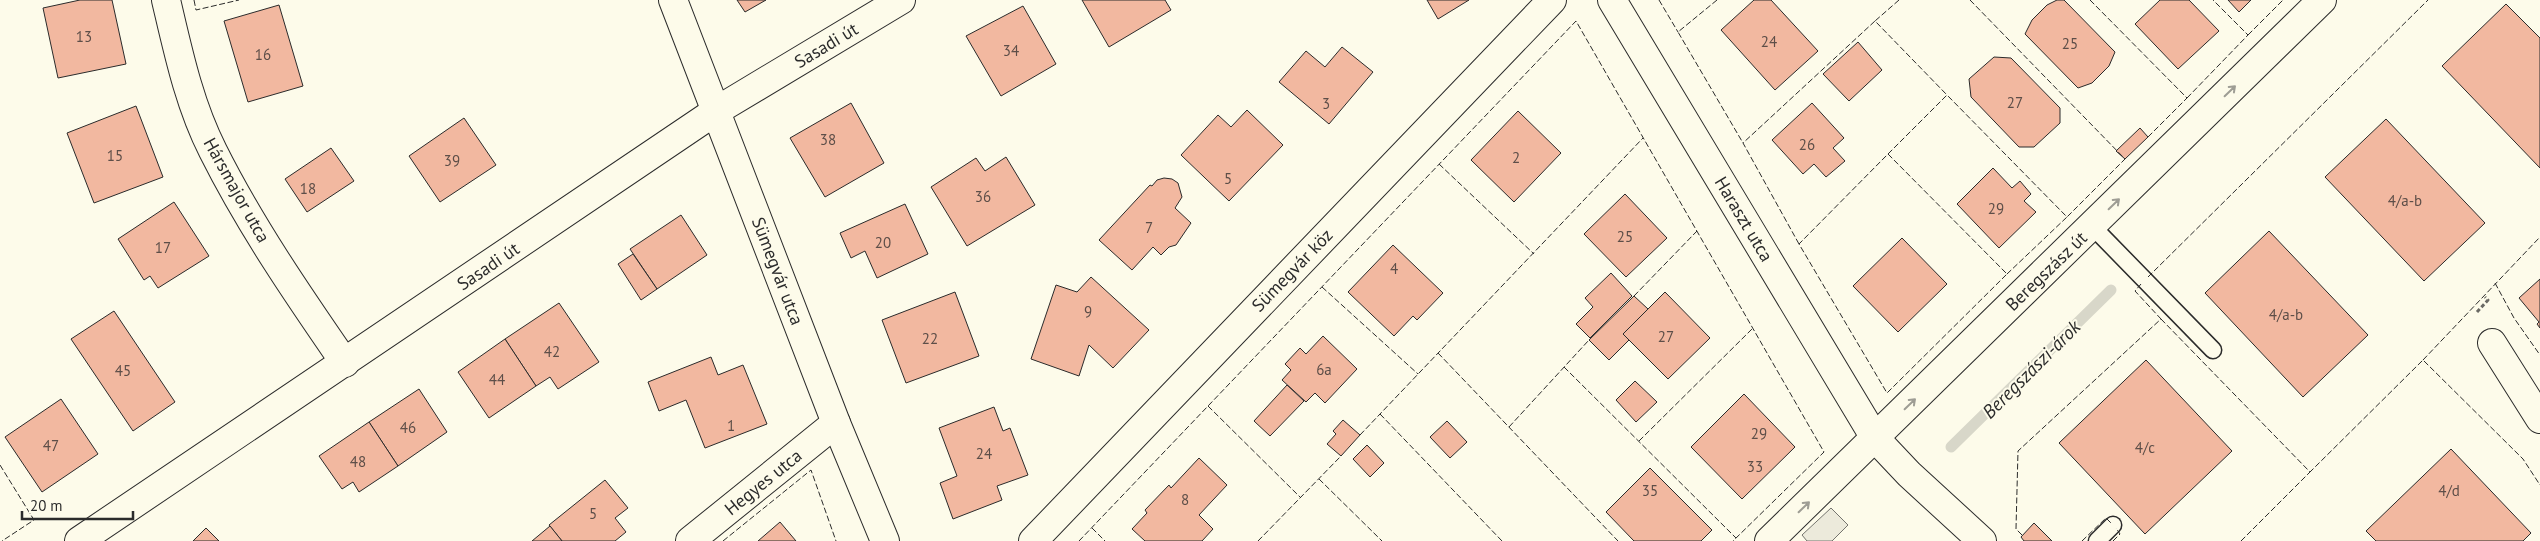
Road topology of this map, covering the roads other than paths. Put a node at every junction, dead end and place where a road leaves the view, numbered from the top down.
1 (166, 0) edge
2 (673, 0) edge
3 (901, 0) edge
4 (1552, 0) edge
5 (1612, 0) edge
6 (2322, 0) edge
7 (716, 111) junction
8 (2092, 226) junction
9 (2492, 343) dead end
10 (2213, 350) dead end
11 (345, 363) junction
12 (2540, 419) edge
13 (836, 423) junction
14 (1875, 438) junction
15 (2113, 526) dead end
16 (80, 541) edge
17 (690, 541) edge
18 (885, 541) edge
19 (1033, 541) edge
20 (1769, 541) edge
21 (1982, 541) edge
22 (2097, 541) edge

1 - 11 street, Hársmajor utca
2 - 7 street, Sümegvár utca
3 - 7 street, Sasadi út
4 - 19 street, Sümegvár köz
5 - 14 street, Haraszt utca
8 -> 6 street, Beregszász út
7 - 11 street, Sasadi út
7 - 13 street, Sümegvár utca
8 - 10 lane
14 -> 8 street, Beregszász út
9 - 12 street
11 - 16 street, Sasadi út
13 - 17 street, Hegyes utca
13 - 18 street, Sümegvár utca
20 -> 14 street, Beregszász út
14 - 21 street, Haraszt utca
15 - 22 lane

